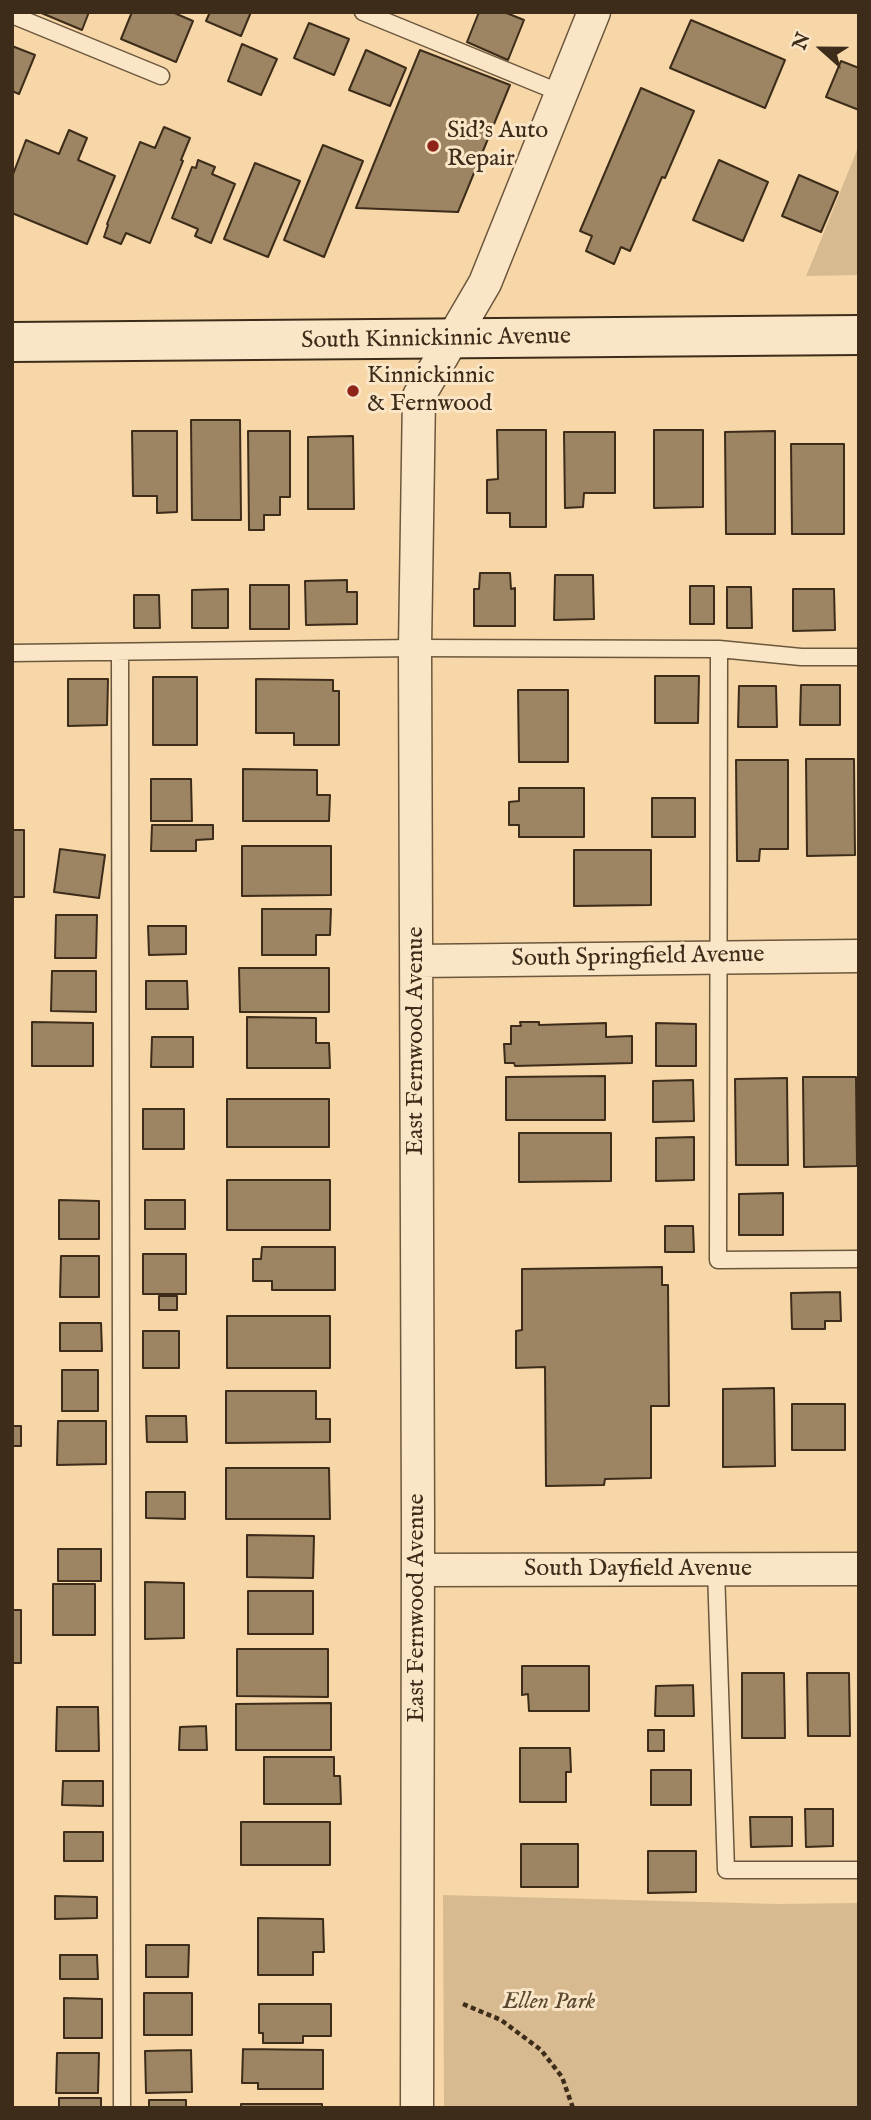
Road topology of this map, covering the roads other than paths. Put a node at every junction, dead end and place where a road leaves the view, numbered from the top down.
1 (363, 12) edge
2 (594, 12) edge
3 (12, 15) edge
4 (161, 76) dead end
5 (561, 93) junction
6 (859, 335) edge
7 (453, 340) junction
8 (12, 342) edge
9 (415, 648) junction
10 (719, 649) junction
11 (12, 653) edge
12 (120, 653) junction
13 (859, 657) edge
14 (859, 956) edge
15 (717, 957) junction
16 (417, 961) junction
17 (859, 1259) edge
18 (859, 1569) edge
19 (418, 1570) junction
20 (716, 1570) junction
21 (859, 1870) edge
22 (121, 2108) edge
23 (416, 2108) edge

1 - 5 lane
2 - 5 street, East Fernwood Avenue
3 - 4 lane
5 - 7 street, East Fernwood Avenue
6 - 7 main road, South Kinnickinnic Avenue
7 - 8 main road, South Kinnickinnic Avenue
7 - 9 street, East Fernwood Avenue
9 - 10 lane
9 - 12 lane
9 - 16 street, East Fernwood Avenue
10 - 13 lane
10 - 15 lane
11 - 12 lane
12 - 22 lane
14 - 15 street, South Springfield Avenue
15 - 16 street, South Springfield Avenue
15 - 17 lane
16 - 19 street, East Fernwood Avenue
18 - 20 street, South Dayfield Avenue
19 - 20 street, South Dayfield Avenue
19 - 23 street, East Fernwood Avenue
20 - 21 lane

